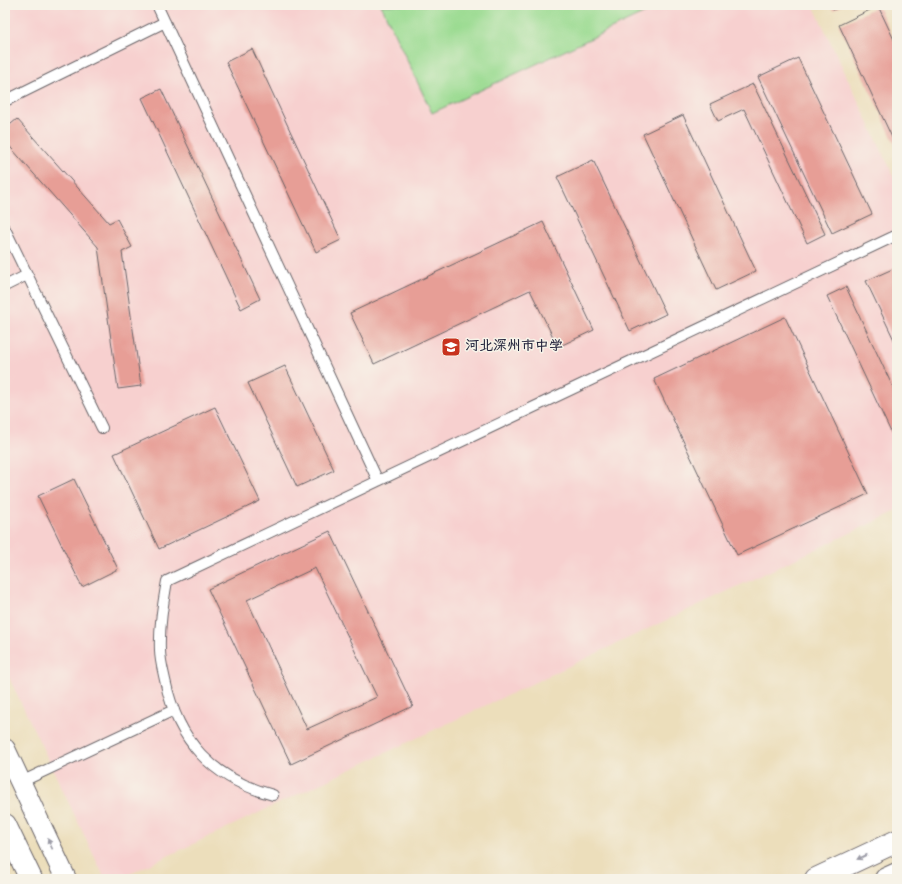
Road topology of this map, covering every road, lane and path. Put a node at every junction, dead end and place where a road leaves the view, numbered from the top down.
1 (157, 5) edge
2 (165, 22) junction
3 (5, 101) edge
4 (5, 229) edge
5 (897, 235) edge
6 (28, 275) junction
7 (5, 286) edge
8 (102, 428) dead end
9 (378, 481) junction
10 (174, 710) junction
11 (5, 749) edge
12 (21, 782) junction
13 (274, 795) dead end
14 (5, 825) edge
15 (897, 841) edge
16 (897, 874) edge
17 (31, 879) edge
18 (66, 879) edge
19 (816, 879) edge
20 (886, 879) edge

1 - 2 lane
2 - 3 lane
2 - 9 lane
4 - 6 lane
5 - 9 lane
6 - 7 lane
6 - 8 lane
9 - 10 lane
10 - 12 lane
10 - 13 lane
11 - 12 street
18 -> 12 street
14 - 17 street
15 -> 19 street
16 - 20 street

